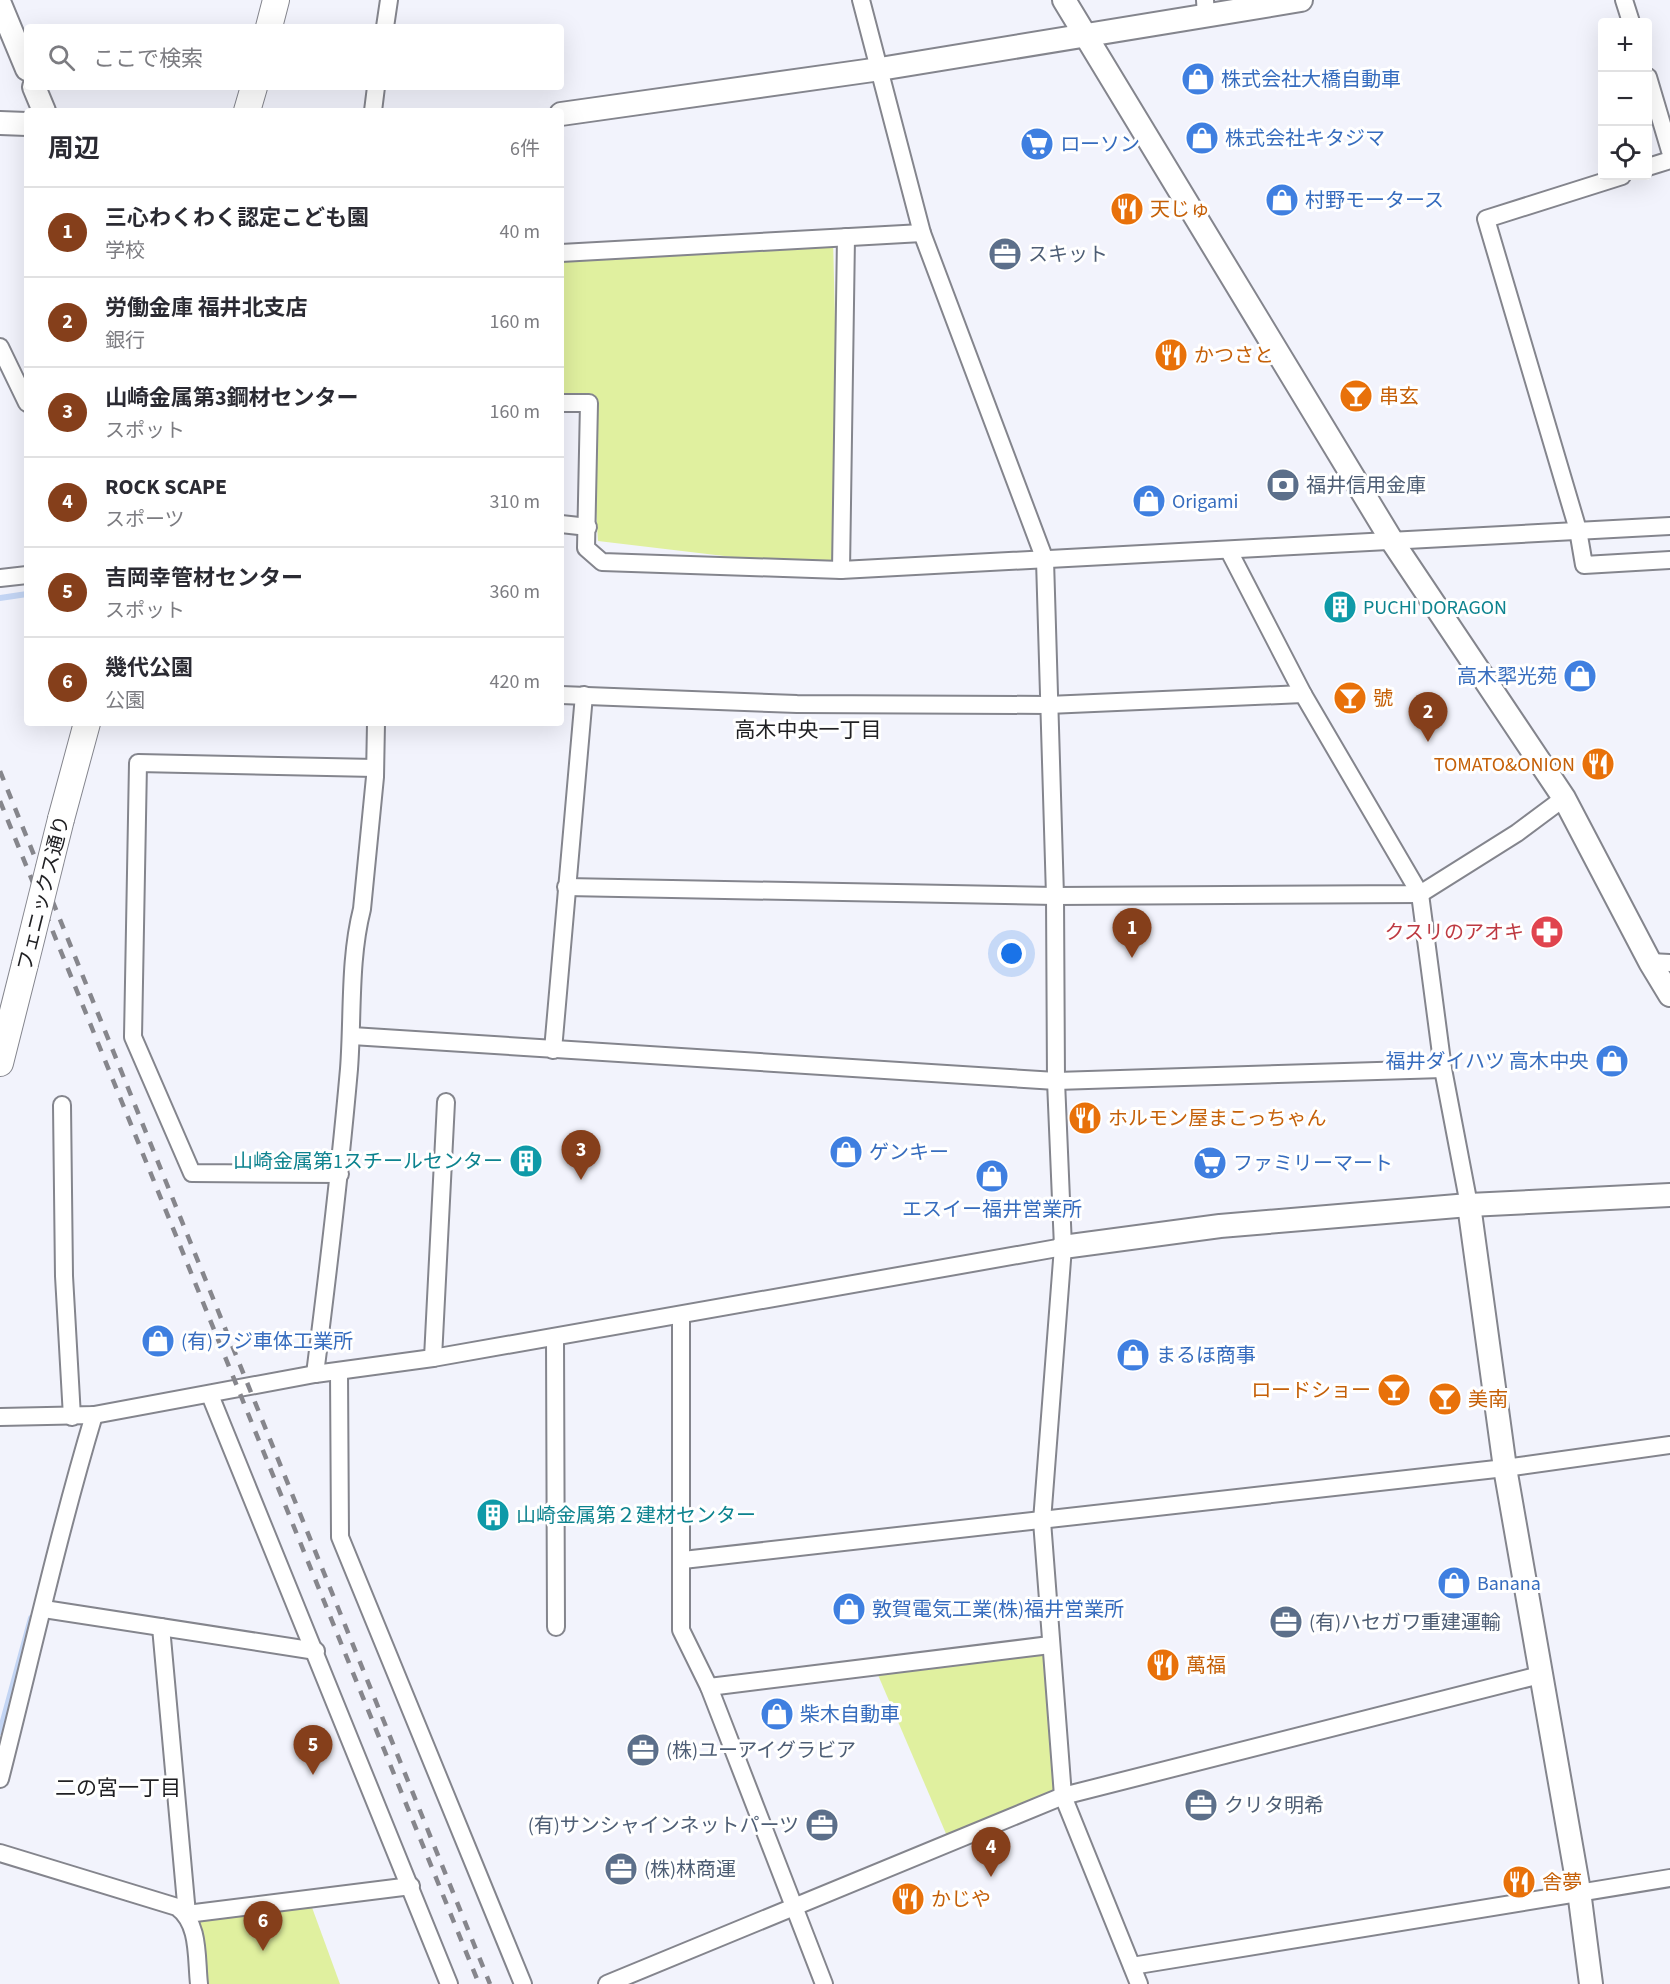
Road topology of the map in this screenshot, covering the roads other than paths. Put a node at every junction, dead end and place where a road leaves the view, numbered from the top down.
1 (276, 0) edge
2 (389, 0) edge
3 (861, 0) edge
4 (1064, 0) edge
5 (1301, 0) edge
6 (1624, 0) edge
7 (0, 4) edge
8 (1206, 8) edge
9 (1630, 18) edge
10 (270, 24) edge
11 (385, 24) edge
12 (1085, 33) junction
13 (24, 62) edge
14 (880, 69) junction
15 (35, 90) edge
16 (253, 90) edge
17 (376, 90) edge
18 (1652, 92) edge
19 (43, 108) edge
20 (248, 108) edge
21 (373, 108) edge
22 (564, 114) edge
23 (0, 123) edge
24 (24, 124) edge
25 (1670, 151) edge
26 (1670, 160) edge
27 (1652, 166) edge
28 (1609, 180) edge
29 (922, 233) junction
30 (846, 237) junction
31 (564, 254) edge
32 (0, 347) edge
33 (24, 397) edge
34 (564, 403) edge
35 (564, 524) edge
36 (1670, 526) edge
37 (588, 527) junction
38 (1578, 530) junction
39 (1392, 542) junction
40 (1229, 551) junction
41 (1045, 560) junction
42 (1670, 560) edge
43 (841, 570) junction
44 (24, 575) edge
45 (0, 578) edge
46 (1303, 694) junction
47 (564, 695) edge
48 (584, 695) junction
49 (1048, 705) junction
50 (86, 726) edge
51 (376, 726) edge
52 (375, 768) junction
53 (1564, 798) junction
54 (566, 887) junction
55 (1420, 894) junction
56 (1055, 896) junction
57 (1660, 963) edge
58 (1670, 995) edge
59 (352, 1036) junction
60 (553, 1050) junction
61 (0, 1063) edge
62 (1443, 1069) junction
63 (1056, 1081) junction
64 (446, 1102) dead end
65 (62, 1105) dead end
66 (340, 1174) junction
67 (1670, 1195) edge
68 (1469, 1205) junction
69 (1063, 1247) junction
70 (681, 1316) junction
71 (555, 1336) junction
72 (433, 1358) junction
73 (339, 1372) junction
74 (315, 1374) junction
75 (210, 1395) junction
76 (94, 1415) junction
77 (0, 1417) edge
78 (72, 1417) junction
79 (1670, 1446) edge
80 (1505, 1468) junction
81 (1042, 1521) junction
82 (683, 1560) junction
83 (44, 1609) junction
84 (161, 1627) junction
85 (556, 1627) dead end
86 (1050, 1645) junction
87 (316, 1651) junction
88 (1540, 1675) junction
89 (709, 1687) junction
90 (0, 1779) edge
91 (1063, 1796) junction
92 (0, 1853) edge
93 (1670, 1878) edge
94 (411, 1886) junction
95 (1579, 1891) junction
96 (794, 1908) junction
97 (187, 1914) junction
98 (1132, 1966) junction
99 (199, 1984) edge
100 (449, 1984) edge
101 (523, 1984) edge
102 (607, 1984) edge
103 (824, 1984) edge
104 (1139, 1984) edge
105 (1591, 1984) edge

1 - 10 main road
2 - 11 street
3 - 14 street
4 - 12 street
5 - 8 street
6 - 9 street
7 - 13 street
8 - 12 street
12 - 14 street
12 - 39 street
14 - 22 street
14 - 29 street
15 - 19 street
16 - 20 main road
17 - 21 street
18 - 25 street
23 - 24 street
26 - 27 street
28 - 38 street
29 - 30 street
29 - 41 street
30 - 31 street
30 - 43 street
32 - 33 street
34 - 37 street
35 - 37 street
36 - 38 street
37 - 43 street
38 - 39 street
38 - 42 street
39 - 40 street
39 - 53 street
40 - 41 street
40 - 46 street
41 - 43 street
41 - 49 street
44 - 45 street
46 - 49 street
46 - 55 street
47 - 48 street
48 - 49 street
48 - 54 street
49 - 56 street
50 - 61 main road, フェニックス通り, bridge
51 - 52 street
52 - 59 street
52 - 66 street
53 - 55 street
53 - 57 street
54 - 56 street
54 - 60 street
55 - 56 street
55 - 62 street
56 - 63 street
57 - 58 street
59 - 60 street
59 - 66 street
60 - 63 street
62 - 63 street
62 - 68 street
63 - 69 street
64 - 72 street
65 - 78 street
66 - 74 street
67 - 68 street
68 - 69 street
68 - 80 street
69 - 70 street
69 - 81 street
70 - 71 street
70 - 82 street
71 - 72 street
71 - 85 street
72 - 73 street
73 - 74 street
73 - 101 street
74 - 75 street
75 - 76 street
75 - 87 street
76 - 78 street
76 - 83 street
77 - 78 street
79 - 80 street
80 - 81 street
80 - 88 street
81 - 82 street
81 - 86 street
82 - 89 street
83 - 84 street
83 - 90 street
84 - 87 street
84 - 97 street
86 - 89 street
86 - 91 street
87 - 94 street
88 - 91 street
88 - 95 street
89 - 96 street
91 - 96 street
91 - 98 street
92 - 97 street
93 - 95 street
94 - 97 street
94 - 100 street
95 - 98 street
95 - 105 street
96 - 102 street
96 - 103 street
97 - 99 street
98 - 104 street

